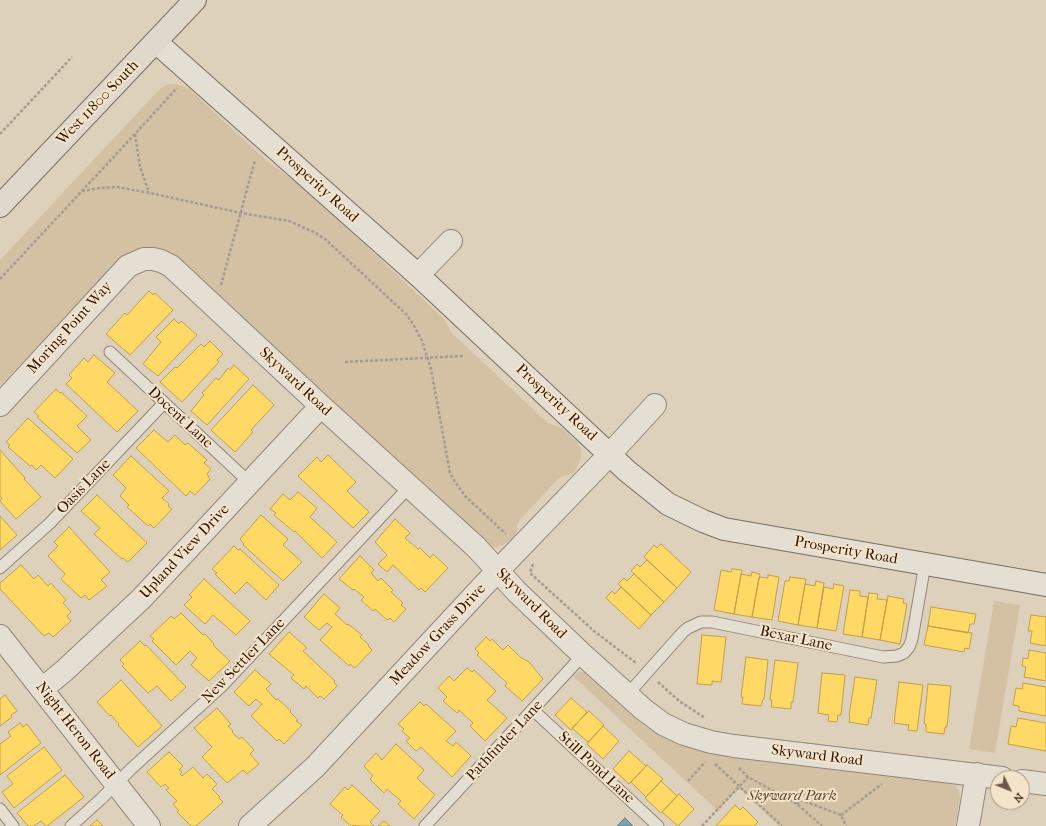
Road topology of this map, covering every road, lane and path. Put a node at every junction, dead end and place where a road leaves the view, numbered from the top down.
1 (196, 0) edge
2 (156, 42) junction
3 (72, 57) dead end
4 (176, 83) dead end
5 (0, 134) edge
6 (135, 134) junction
7 (255, 160) dead end
8 (82, 191) junction
9 (150, 193) junction
10 (0, 206) edge
11 (241, 213) junction
12 (451, 241) dead end
13 (144, 259) joint
14 (418, 275) junction
15 (0, 279) edge
16 (221, 285) dead end
17 (110, 352) dead end
18 (464, 356) dead end
19 (428, 358) junction
20 (345, 362) dead end
21 (164, 403) junction
22 (0, 405) edge
23 (655, 405) dead end
24 (321, 406) junction
25 (610, 454) junction
26 (250, 483) junction
27 (409, 487) junction
28 (502, 530) dead end
29 (534, 564) dead end
30 (925, 564) junction
31 (0, 568) edge
32 (498, 571) junction
33 (1046, 585) edge
34 (0, 636) edge
35 (583, 655) junction
36 (647, 672) junction
37 (42, 689) junction
38 (627, 695) junction
39 (533, 710) junction
40 (709, 720) dead end
41 (709, 758) dead end
42 (714, 763) dead end
43 (738, 767) dead end
44 (977, 774) junction
45 (990, 776) edge
46 (748, 777) junction
47 (688, 780) dead end
48 (1030, 782) edge
49 (116, 783) junction
50 (883, 784) dead end
51 (1046, 784) edge
52 (739, 786) junction
53 (797, 804) junction
54 (0, 809) edge
55 (841, 815) junction
56 (13, 826) edge
57 (71, 826) edge
58 (150, 826) edge
59 (250, 826) edge
60 (425, 826) edge
61 (658, 826) edge
62 (702, 826) edge
63 (782, 826) edge
64 (822, 826) edge
65 (846, 826) edge
66 (968, 826) edge

1 - 2 main road, West 11800 South
2 - 10 main road, West 11800 South
2 - 14 street, Prosperity Road
3 - 5 path
4 - 6 path
6 - 8 path
6 - 9 path
7 - 11 path
8 - 9 path
8 - 15 path
9 - 11 path
11 - 16 path
11 - 19 path
12 - 14 street
13 - 22 street, Moring Point Way
13 - 24 street, Skyward Road
14 - 25 street, Prosperity Road
17 - 21 lane, Docent Lane
18 - 19 path
19 - 20 path
19 - 28 path
21 - 26 lane, Docent Lane
21 - 31 lane, Oasis Lane
23 - 25 street, Meadow Grass Drive
24 - 26 street, Upland View Drive
24 - 27 street, Skyward Road
25 - 30 street, Prosperity Road
25 - 32 street, Meadow Grass Drive
26 - 37 street, Upland View Drive
27 - 32 street, Skyward Road
27 - 49 lane, New Settler Lane
29 - 36 path
30 - 33 street, Prosperity Road
30 - 36 lane, Bexar Lane
32 - 35 street, Skyward Road
32 - 59 street, Meadow Grass Drive
34 - 37 street, Night Heron Road
35 - 38 street, Skyward Road
35 - 39 lane, Pathfinder Lane
36 - 38 lane, Bexar Lane
36 - 40 path
37 - 49 street, Night Heron Road
38 - 44 street, Skyward Road
39 - 60 lane, Pathfinder Lane
39 - 61 lane, Still Pond Lane
41 - 47 path
42 - 52 path
43 - 46 path
44 - 45 street, Skyward Road
44 - 66 street
46 - 52 path
46 - 53 path
48 - 51 street
49 - 57 lane, New Settler Lane
49 - 58 street, Night Heron Road
50 - 55 path
52 - 62 path
52 - 63 path
53 - 55 path
53 - 64 path
54 - 56 lane
55 - 65 path

